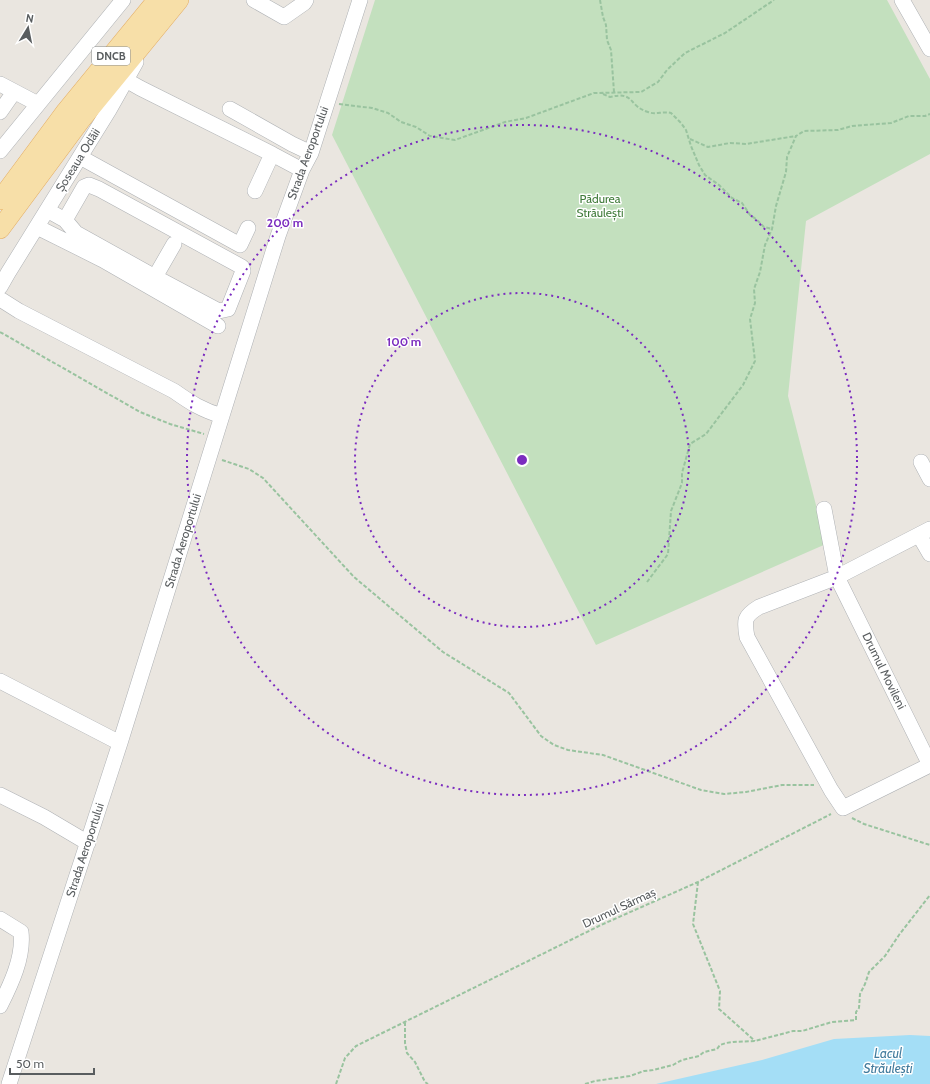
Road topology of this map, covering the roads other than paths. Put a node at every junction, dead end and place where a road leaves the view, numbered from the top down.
1 (123, 0) edge
2 (157, 0) edge
3 (179, 0) edge
4 (254, 0) edge
5 (306, 0) edge
6 (360, 0) edge
7 (902, 0) edge
8 (152, 32) junction
9 (930, 49) edge
10 (126, 80) junction
11 (0, 84) edge
12 (14, 92) junction
13 (38, 104) junction
14 (230, 109) dead end
15 (0, 112) edge
16 (73, 116) junction
17 (0, 151) edge
18 (311, 152) junction
19 (272, 154) junction
20 (80, 157) junction
21 (302, 170) junction
22 (255, 191) dead end
23 (0, 200) edge
24 (47, 210) junction
25 (65, 220) junction
26 (36, 227) junction
27 (248, 228) dead end
28 (0, 229) edge
29 (174, 244) dead end
30 (155, 277) junction
31 (0, 287) edge
32 (0, 299) edge
33 (218, 326) dead end
34 (222, 416) junction
35 (921, 462) dead end
36 (930, 479) edge
37 (824, 509) dead end
38 (925, 532) edge
39 (930, 554) edge
40 (837, 577) junction
41 (0, 681) edge
42 (120, 743) junction
43 (930, 765) edge
44 (0, 795) edge
45 (88, 843) junction
46 (0, 919) edge
47 (0, 1006) edge
48 (9, 1084) edge

1 - 13 street
2 - 16 main road, Șoseaua Odăii / DNCB
3 - 8 main road, Șoseaua Odăii / DNCB
4 - 5 street
6 - 18 street, Strada Aeroportului
7 - 9 street
8 - 10 street, Șoseaua Odăii
8 - 16 main road, Șoseaua Odăii / DNCB
10 - 19 street
10 - 20 street, Șoseaua Odăii
11 - 12 street
12 - 13 street
12 - 15 street
13 - 17 street
14 - 18 street
16 - 23 main road, Șoseaua Odăii / DNCB
16 - 28 main road, Șoseaua Odăii / DNCB
18 - 21 street, Strada Aeroportului
19 - 21 street
19 - 22 street
20 - 24 street, Șoseaua Odăii
20 - 27 street
21 - 34 street, Strada Aeroportului
24 - 25 street
24 - 26 street, Șoseaua Odăii
25 - 30 street
25 - 30 street
26 - 31 street, Șoseaua Odăii
26 - 33 street
29 - 30 street
32 - 34 street
34 - 42 street, Strada Aeroportului
35 - 36 street
37 - 40 street, Drumul Movileni
38 - 39 street
38 - 40 street
40 - 43 street, Drumul Movileni
40 - 43 street
41 - 42 street
42 - 45 street, Strada Aeroportului
44 - 45 street
45 - 48 street, Strada Aeroportului
46 - 47 street

